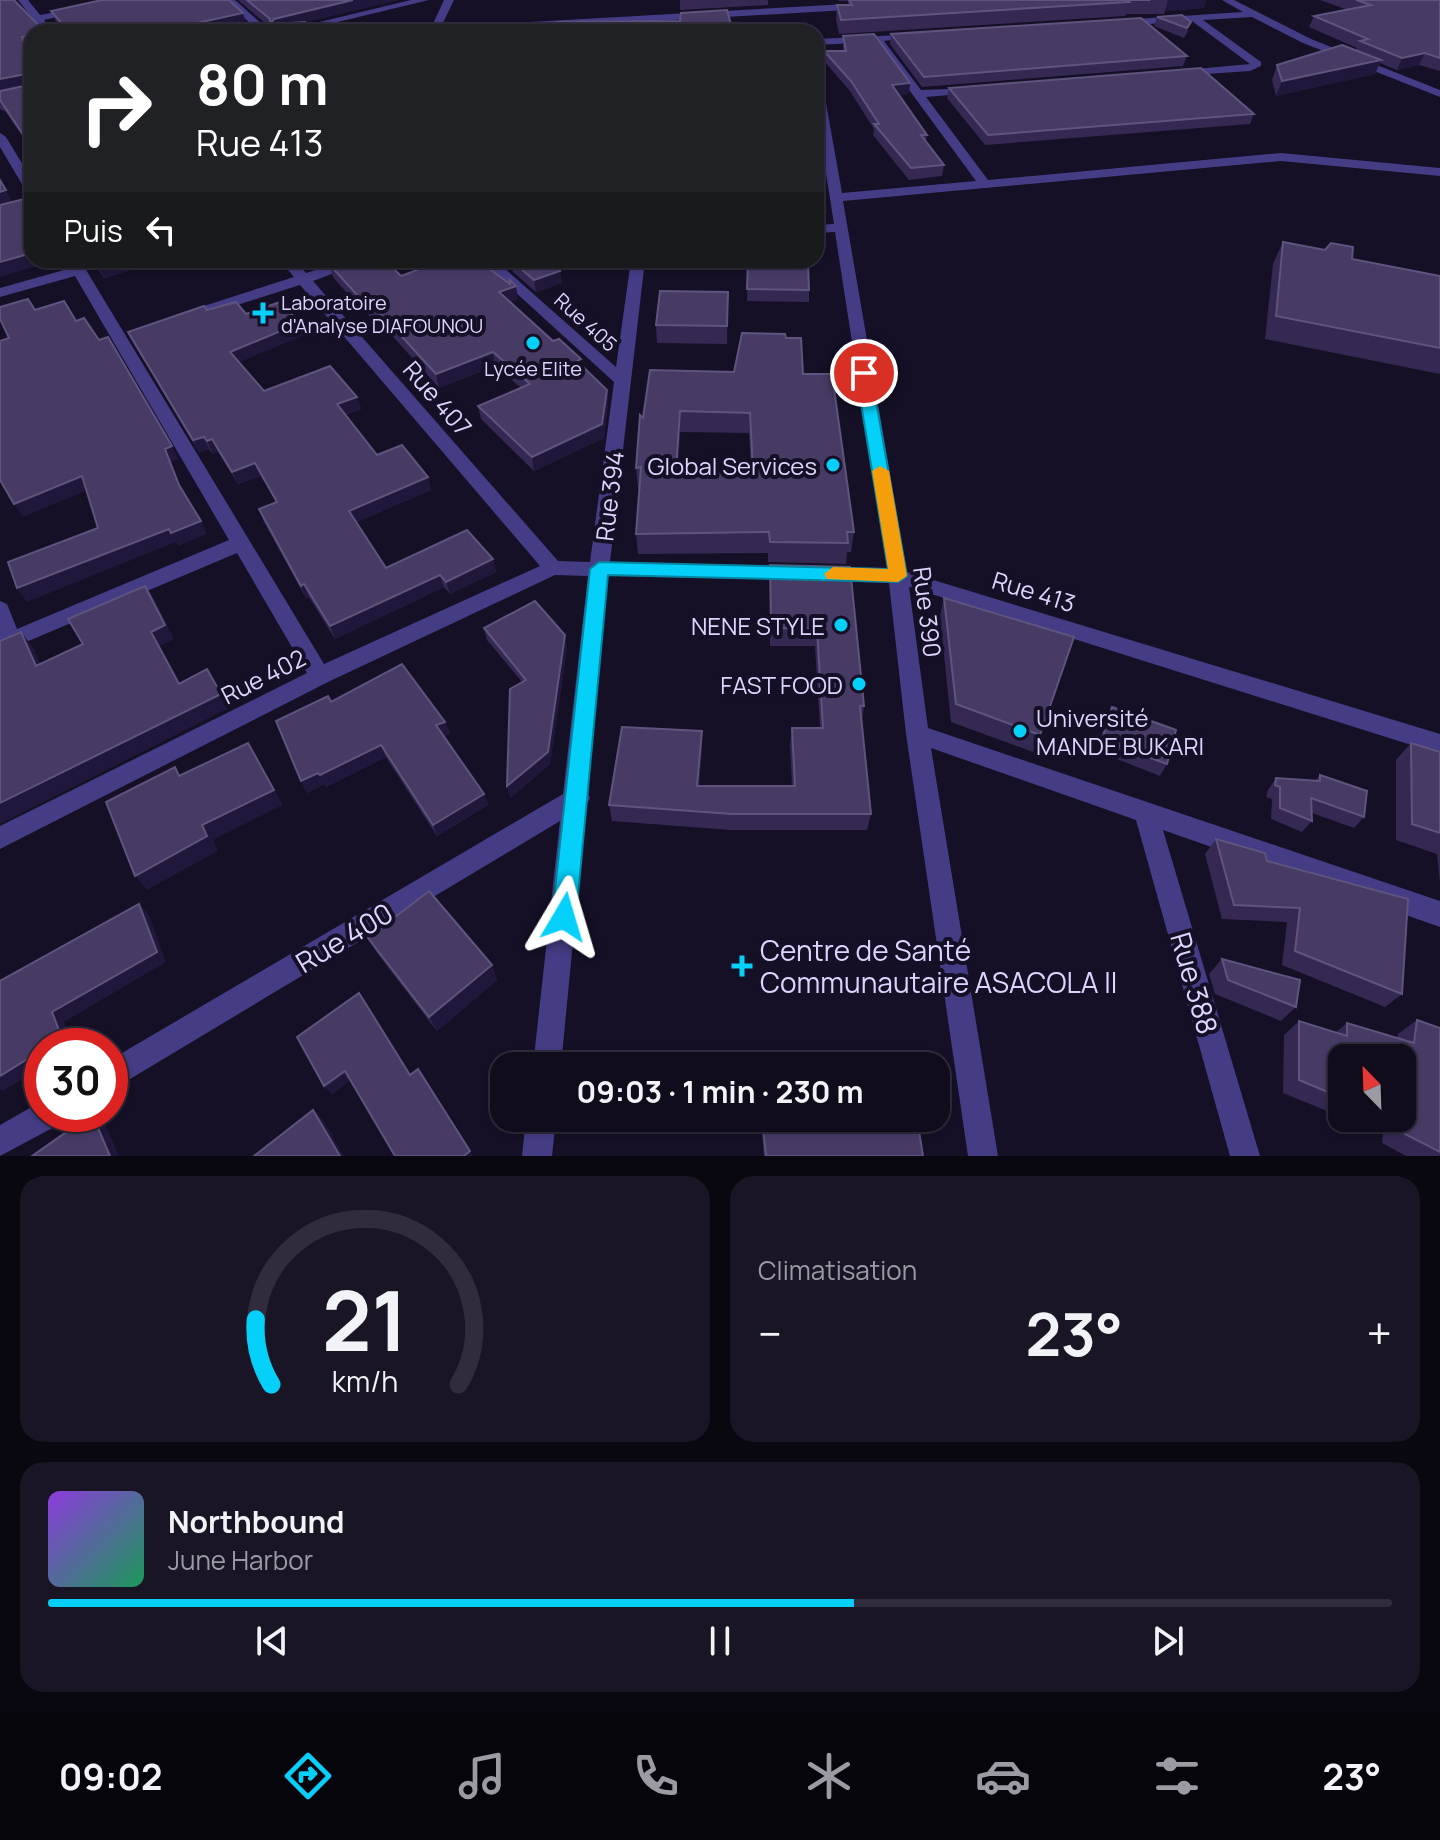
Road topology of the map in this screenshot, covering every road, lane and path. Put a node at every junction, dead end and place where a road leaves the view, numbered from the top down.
1 (23, 0) edge
2 (424, 0) edge
3 (449, 0) edge
4 (1227, 0) edge
5 (236, 2) edge
6 (870, 6) edge
7 (92, 8) edge
8 (806, 10) edge
9 (665, 14) junction
10 (1252, 14) junction
11 (1194, 18) junction
12 (37, 19) junction
13 (1115, 23) edge
14 (41, 24) edge
15 (258, 24) edge
16 (318, 24) edge
17 (437, 24) edge
18 (586, 24) edge
19 (664, 24) edge
20 (924, 35) edge
21 (877, 38) junction
22 (824, 41) edge
23 (1171, 74) edge
24 (981, 89) edge
25 (918, 94) junction
26 (1440, 94) edge
27 (824, 127) edge
28 (0, 137) edge
29 (4, 151) edge
30 (24, 168) edge
31 (1440, 172) edge
32 (985, 185) junction
33 (835, 198) junction
34 (839, 228) junction
35 (824, 229) edge
36 (68, 268) edge
37 (78, 268) edge
38 (295, 268) edge
39 (336, 268) edge
40 (496, 268) edge
41 (637, 268) edge
42 (304, 278) junction
43 (0, 293) edge
44 (162, 324) edge
45 (623, 381) junction
46 (241, 543) junction
47 (553, 568) junction
48 (599, 569) junction
49 (898, 576) junction
50 (0, 609) edge
51 (6, 643) edge
52 (320, 676) junction
53 (917, 734) junction
54 (1440, 744) edge
55 (578, 798) junction
56 (1145, 810) junction
57 (0, 838) edge
58 (1440, 914) edge
59 (549, 1052) edge
60 (128, 1065) edge
61 (24, 1128) edge
62 (540, 1132) edge
63 (0, 1142) edge
64 (1250, 1154) edge
65 (537, 1156) edge
66 (983, 1156) edge

1 - 12 street
2 - 16 street
3 - 17 street
4 - 10 street
5 - 15 street
6 - 8 street
7 - 12 street
8 - 9 street
9 - 18 street
9 - 19 street
10 - 11 street
10 - 26 street
11 - 13 street
11 - 23 street
12 - 14 street
20 - 21 street
21 - 22 street
21 - 25 street
24 - 25 street
25 - 32 street
27 - 33 street, Rue 390
28 - 29 street
29 - 30 street
31 - 32 street
32 - 33 street
33 - 34 street, Rue 390
34 - 35 street
34 - 49 street, Rue 390
36 - 43 street
37 - 46 street
38 - 42 street, Rue 407
39 - 42 street
40 - 45 street, Rue 405
41 - 45 street, Rue 394
42 - 44 street
42 - 47 street, Rue 407
45 - 48 street, Rue 394
46 - 51 street
46 - 52 street
47 - 48 street, Rue 413
47 - 52 street, Rue 402
48 - 49 street, Rue 413
48 - 55 street, Rue 394
49 - 53 street, Rue 390
49 - 54 street, Rue 413
50 - 51 street
52 - 57 street, Rue 402
53 - 56 street
53 - 66 street, Rue 390
55 - 59 street, Rue 394
55 - 60 street, Rue 400
56 - 58 street
56 - 64 street, Rue 388
61 - 63 street
62 - 65 street

